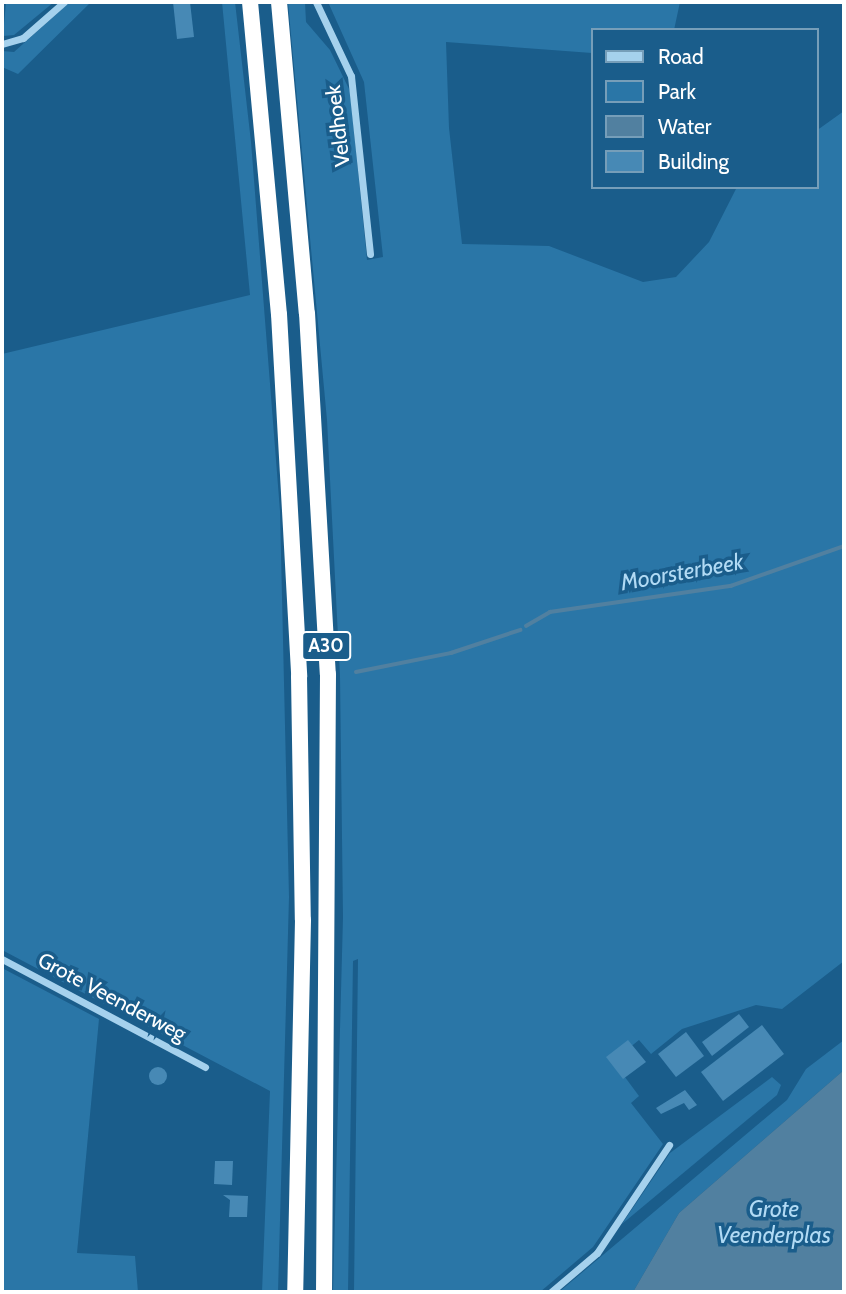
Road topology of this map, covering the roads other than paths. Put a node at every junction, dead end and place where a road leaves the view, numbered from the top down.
1 (65, 2) edge
2 (250, 2) edge
3 (279, 2) edge
4 (316, 2) edge
5 (2, 44) edge
6 (370, 254) dead end
7 (2, 959) edge
8 (205, 1067) dead end
9 (669, 1145) dead end
10 (295, 1292) edge
11 (324, 1292) edge
12 (551, 1292) edge

1 - 5 street
2 - 10 highway, A30
3 - 11 highway, A30
4 - 6 street, Veldhoek
7 - 8 street, Grote Veenderweg
9 - 12 street

